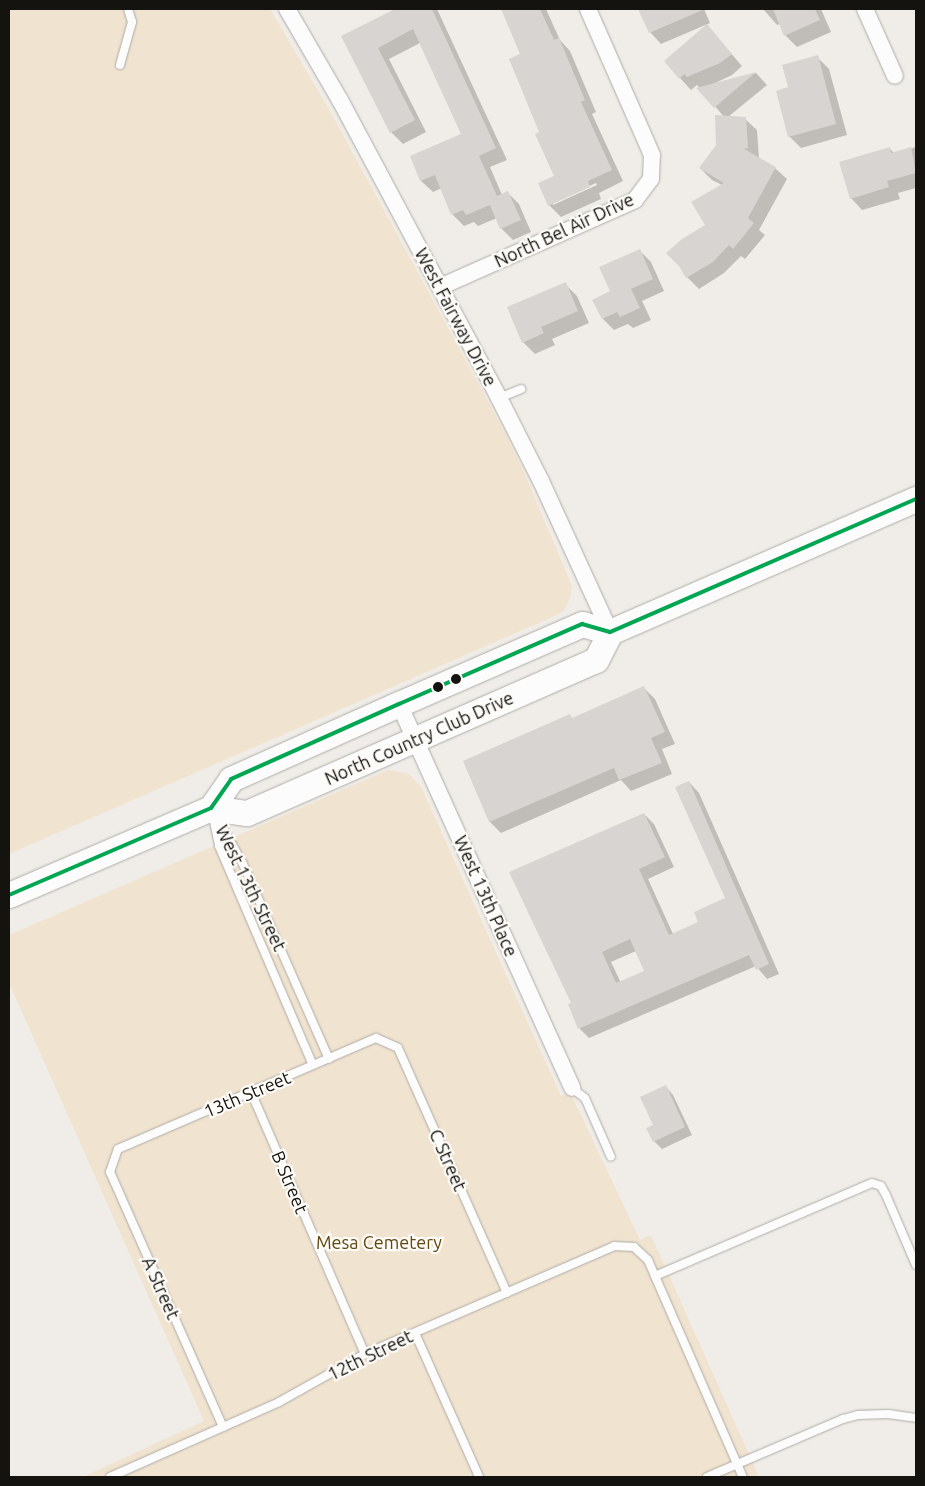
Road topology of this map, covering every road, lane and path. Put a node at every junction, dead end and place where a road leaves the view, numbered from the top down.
1 (128, 9) edge
2 (287, 9) edge
3 (588, 9) edge
4 (865, 9) edge
5 (120, 65) dead end
6 (895, 76) dead end
7 (440, 287) junction
8 (521, 389) dead end
9 (499, 398) junction
10 (916, 499) edge
11 (610, 632) junction
12 (399, 704) junction
13 (415, 739) junction
14 (212, 808) junction
15 (9, 896) edge
16 (376, 1038) joint
17 (329, 1058) junction
18 (313, 1066) junction
19 (572, 1088) joint
20 (251, 1092) junction
21 (118, 1149) joint
22 (611, 1157) dead end
23 (916, 1264) edge
24 (655, 1276) junction
25 (507, 1293) junction
26 (415, 1332) junction
27 (365, 1354) junction
28 (916, 1418) edge
29 (223, 1427) junction
30 (737, 1464) junction
31 (110, 1477) edge
32 (479, 1477) edge
33 (707, 1477) edge
34 (743, 1477) edge

1 - 5 lane
2 - 7 street, West Fairway Drive
3 - 7 street, North Bel Air Drive
4 - 6 street
7 - 9 street, West Fairway Drive
8 - 9 lane
9 - 11 street, West Fairway Drive
10 - 11 main road
11 - 12 main road
11 - 13 main road, North Country Club Drive
12 - 13 street, West 13th Place
12 - 14 main road
13 - 14 main road, North Country Club Drive
13 - 19 street, West 13th Place
14 - 15 main road
14 - 17 lane, West 13th Street
14 - 18 lane, West 13th Street
16 - 17 lane, 13th Street
16 - 25 lane, C Street
17 - 18 lane, 13th Street
18 - 20 lane, 13th Street
19 - 22 lane
20 - 21 lane, 13th Street
20 - 27 lane, B Street
21 - 29 lane, A Street
23 - 24 lane
24 - 25 lane, 12th Street
24 - 30 lane
25 - 26 lane, 12th Street
26 - 27 lane, 12th Street
26 - 32 lane
27 - 29 lane, 12th Street
28 - 30 lane
29 - 31 lane, 12th Street
30 - 33 lane
30 - 34 lane

